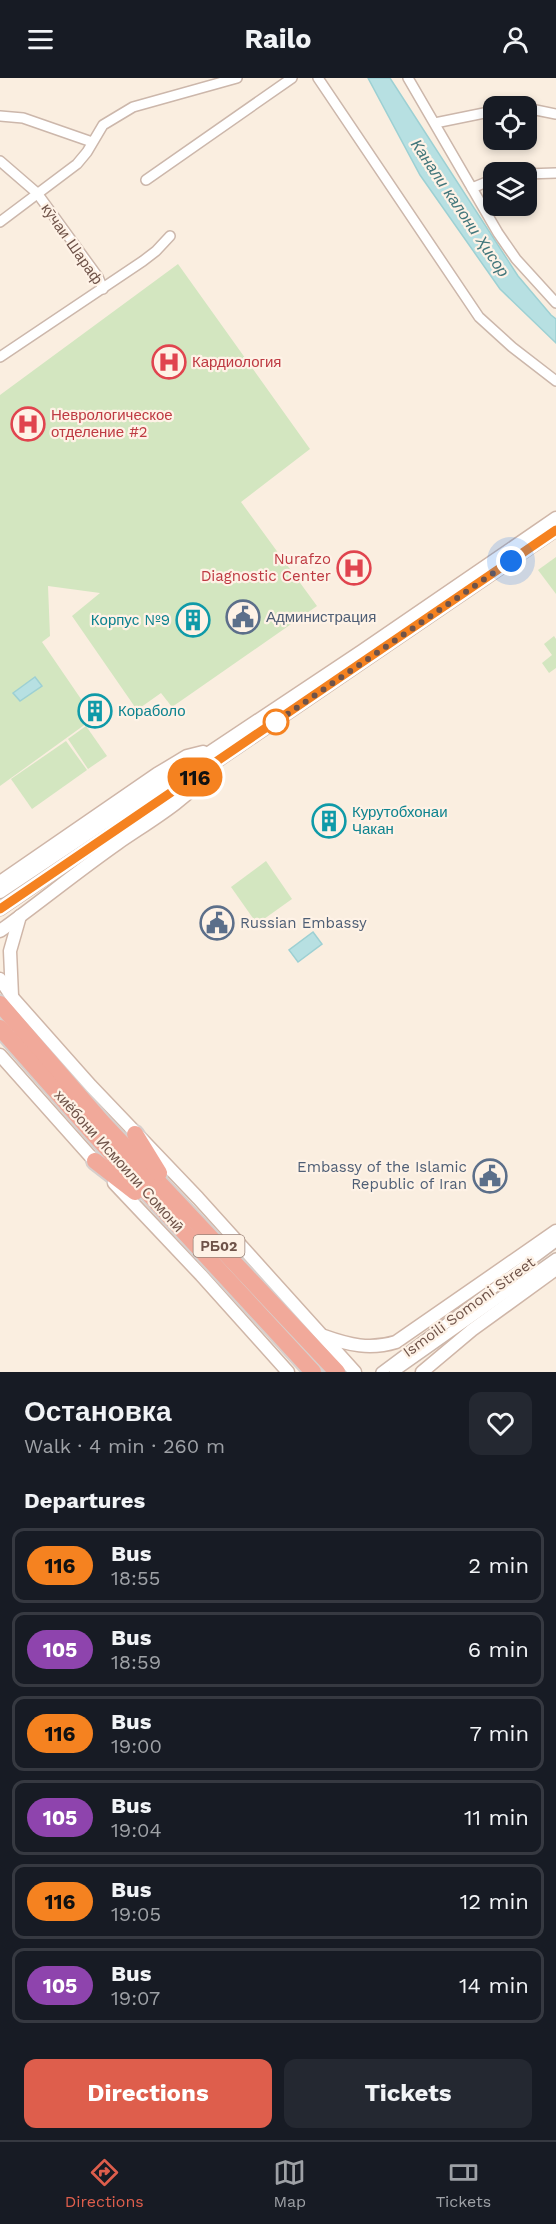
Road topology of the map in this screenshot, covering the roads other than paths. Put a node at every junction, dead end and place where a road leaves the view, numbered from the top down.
1 (237, 78) edge
2 (292, 78) edge
3 (318, 78) edge
4 (408, 78) edge
5 (537, 110) edge
6 (483, 113) edge
7 (556, 114) edge
8 (0, 116) edge
9 (435, 123) junction
10 (92, 142) junction
11 (0, 161) edge
12 (556, 173) edge
13 (537, 174) edge
14 (146, 180) dead end
15 (483, 184) edge
16 (472, 188) junction
17 (37, 193) junction
18 (0, 222) edge
19 (170, 236) dead end
20 (103, 289) junction
21 (556, 303) edge
22 (0, 343) edge
23 (3, 355) edge
24 (556, 381) edge
25 (556, 518) edge
26 (556, 530) edge
27 (215, 755) junction
28 (22, 866) junction
29 (0, 870) edge
30 (0, 882) edge
31 (0, 892) edge
32 (0, 909) edge
33 (20, 916) junction
34 (0, 931) edge
35 (0, 980) edge
36 (6, 1001) edge
37 (0, 1028) edge
38 (0, 1054) edge
39 (96, 1126) junction
40 (135, 1134) junction
41 (95, 1161) junction
42 (173, 1210) junction
43 (556, 1231) edge
44 (556, 1242) edge
45 (556, 1258) edge
46 (556, 1269) edge
47 (499, 1292) junction
48 (321, 1335) junction
49 (286, 1371) edge
50 (313, 1372) edge
51 (337, 1372) edge
52 (355, 1372) edge
53 (381, 1372) edge
54 (394, 1372) edge
55 (422, 1372) edge

1 - 10 street
2 - 14 street
3 - 24 street
4 - 9 street
5 - 7 street
6 - 9 street
8 - 10 street
9 - 16 street
10 - 17 street
11 - 17 street, кӯчаи Шараф
12 - 13 street
15 - 16 street
16 - 21 street
17 - 18 street
17 - 20 street, кӯчаи Шараф
19 - 20 street
20 - 23 street, кӯчаи Шараф
22 - 23 street, кӯчаи Шараф
25 - 27 main road
26 - 27 main road
27 - 28 main road
27 - 31 main road
27 - 32 main road
27 - 33 main road
28 - 29 main road
28 - 30 main road
33 - 34 main road
33 - 36 main road
35 - 36 main road
36 - 39 highway, хиёбони Исмоили Сомонӣ
36 - 40 main road
37 - 39 highway, хиёбони Исмоили Сомонӣ
38 - 41 main road
39 - 42 highway, хиёбони Исмоили Сомонӣ / РБ02
40 - 42 highway
40 - 48 main road
41 - 42 highway
41 - 49 main road
42 - 50 highway, хиёбони Исмоили Сомонӣ / РБ02
42 - 51 highway, РБ02
43 - 48 main road
44 - 47 street, Ismoili Somoni Street
45 - 47 street, Ismoili Somoni Street
46 - 55 main road
47 - 53 street, Ismoili Somoni Street
47 - 54 street, Ismoili Somoni Street
48 - 52 main road

